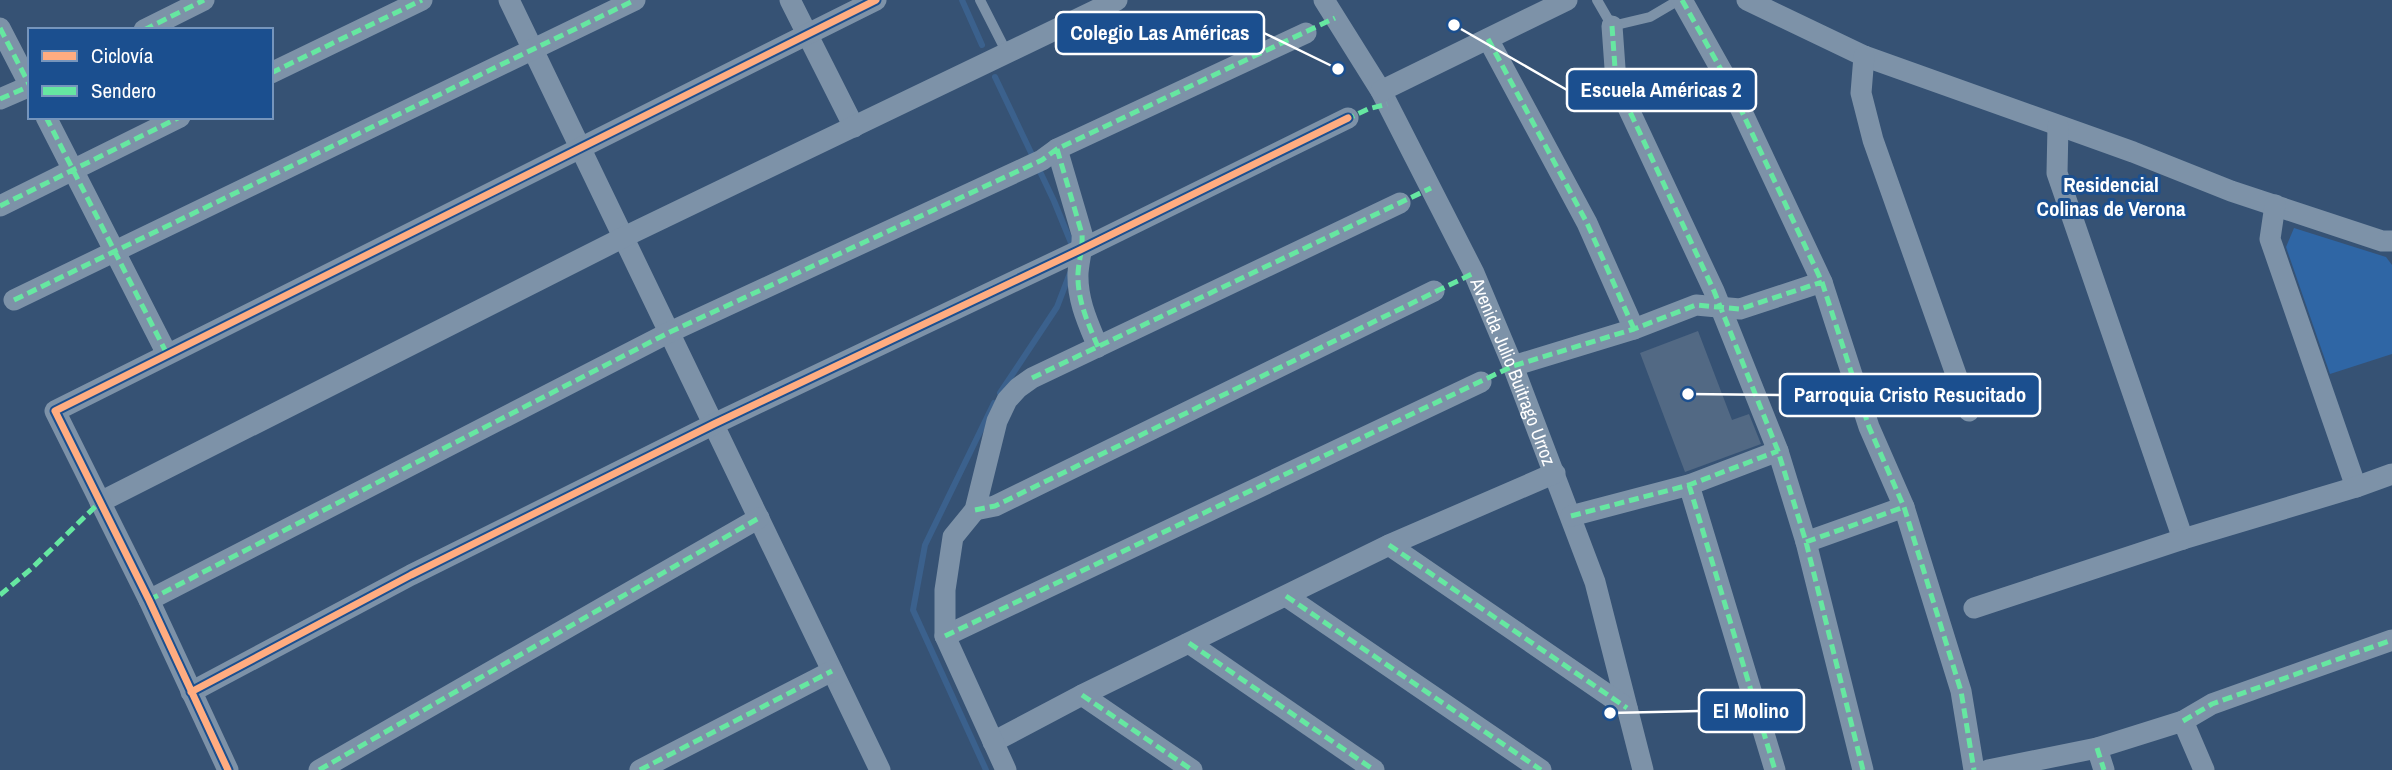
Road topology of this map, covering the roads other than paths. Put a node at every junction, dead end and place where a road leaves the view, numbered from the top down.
1 (204, 0) edge
2 (422, 0) edge
3 (509, 0) edge
4 (635, 0) edge
5 (790, 0) edge
6 (876, 0) edge
7 (980, 0) edge
8 (1117, 0) edge
9 (1324, 0) edge
10 (1567, 0) edge
11 (1597, 0) edge
12 (1680, 0) edge
13 (1747, 0) edge
14 (1612, 26) junction
15 (0, 28) edge
16 (148, 28) edge
17 (1306, 33) dead end
18 (808, 34) junction
19 (1488, 39) junction
20 (533, 49) junction
21 (1007, 53) junction
22 (1864, 56) junction
23 (273, 72) edge
24 (28, 82) edge
25 (28, 87) edge
26 (1381, 91) junction
27 (0, 99) edge
28 (1348, 118) dead end
29 (47, 119) edge
30 (176, 119) edge
31 (854, 127) junction
32 (2058, 127) junction
33 (581, 148) junction
34 (1049, 155) junction
35 (73, 170) junction
36 (1400, 203) dead end
37 (2275, 205) junction
38 (0, 206) edge
39 (624, 237) junction
40 (2392, 241) edge
41 (1081, 249) junction
42 (115, 252) junction
43 (1822, 282) junction
44 (1434, 291) dead end
45 (14, 300) dead end
46 (1720, 306) junction
47 (1634, 329) junction
48 (670, 332) junction
49 (1098, 347) junction
50 (167, 354) junction
51 (1513, 366) junction
52 (1481, 382) dead end
53 (1969, 411) dead end
54 (714, 424) junction
55 (1778, 451) junction
56 (1555, 473) junction
57 (2392, 474) edge
58 (1689, 485) junction
59 (2356, 487) junction
60 (100, 502) junction
61 (1904, 507) junction
62 (975, 510) junction
63 (1571, 516) junction
64 (759, 518) junction
65 (2183, 539) junction
66 (1806, 542) junction
67 (1389, 545) junction
68 (1286, 596) junction
69 (149, 600) junction
70 (1974, 608) dead end
71 (945, 636) junction
72 (2392, 640) edge
73 (1189, 643) junction
74 (832, 671) junction
75 (191, 692) junction
76 (1082, 695) junction
77 (1627, 708) junction
78 (2183, 721) junction
79 (993, 742) junction
80 (2096, 748) junction
81 (228, 770) edge
82 (319, 770) edge
83 (640, 770) edge
84 (880, 770) edge
85 (1006, 770) edge
86 (1192, 770) edge
87 (1374, 770) edge
88 (1541, 770) edge
89 (1643, 770) edge
90 (1775, 770) edge
91 (1863, 770) edge
92 (1975, 770) edge
93 (1988, 770) edge
94 (2104, 770) edge
95 (2204, 770) edge

1 - 16 street
2 - 23 street
3 - 20 street
4 - 20 street
5 - 18 street
6 - 18 street
7 - 21 lane
8 - 21 street
9 - 26 street, Avenida Julio Buitrago Urroz
10 - 19 street
11 - 14 lane
12 - 14 lane
12 - 43 street
13 - 22 street
14 - 46 street
15 - 24 street
17 - 34 street
18 - 31 street
18 - 33 street
19 - 26 street
19 - 47 street
20 - 33 street
20 - 42 street
21 - 31 street
22 - 32 street
22 - 53 street
25 - 27 street
26 - 51 street, Avenida Julio Buitrago Urroz
28 - 41 street
29 - 35 street
30 - 35 street
31 - 39 street
32 - 37 street
32 - 65 street
33 - 39 street
33 - 50 street
34 - 41 street
34 - 48 street
35 - 38 street
35 - 42 street
36 - 49 street
37 - 40 street
37 - 59 street
39 - 48 street
39 - 60 street
41 - 49 street
41 - 54 street
42 - 45 street
42 - 50 street
43 - 46 street
43 - 61 street
44 - 62 street
46 - 47 street
46 - 55 street
47 - 51 street
48 - 54 street
48 - 69 street
49 - 62 street
50 - 60 street
51 - 56 street, Avenida Julio Buitrago Urroz
52 - 71 street
54 - 64 street
54 - 75 street
55 - 58 street
55 - 66 street
56 - 63 street, Avenida Julio Buitrago Urroz
56 - 67 street
57 - 59 street
58 - 63 street
58 - 90 street
59 - 65 street
60 - 69 street
61 - 66 street
61 - 92 street
62 - 71 street
63 - 77 street, Avenida Julio Buitrago Urroz
64 - 74 street
64 - 82 street
65 - 70 street
66 - 91 street
67 - 68 street
67 - 77 street
68 - 73 street
68 - 88 street
69 - 75 street
71 - 79 street
72 - 78 street
73 - 76 street
73 - 87 street
74 - 83 street
74 - 84 street
75 - 81 street
76 - 79 street
76 - 86 street
77 - 89 street, Avenida Julio Buitrago Urroz
78 - 80 street
78 - 95 street
79 - 85 street
80 - 93 street
80 - 94 street

